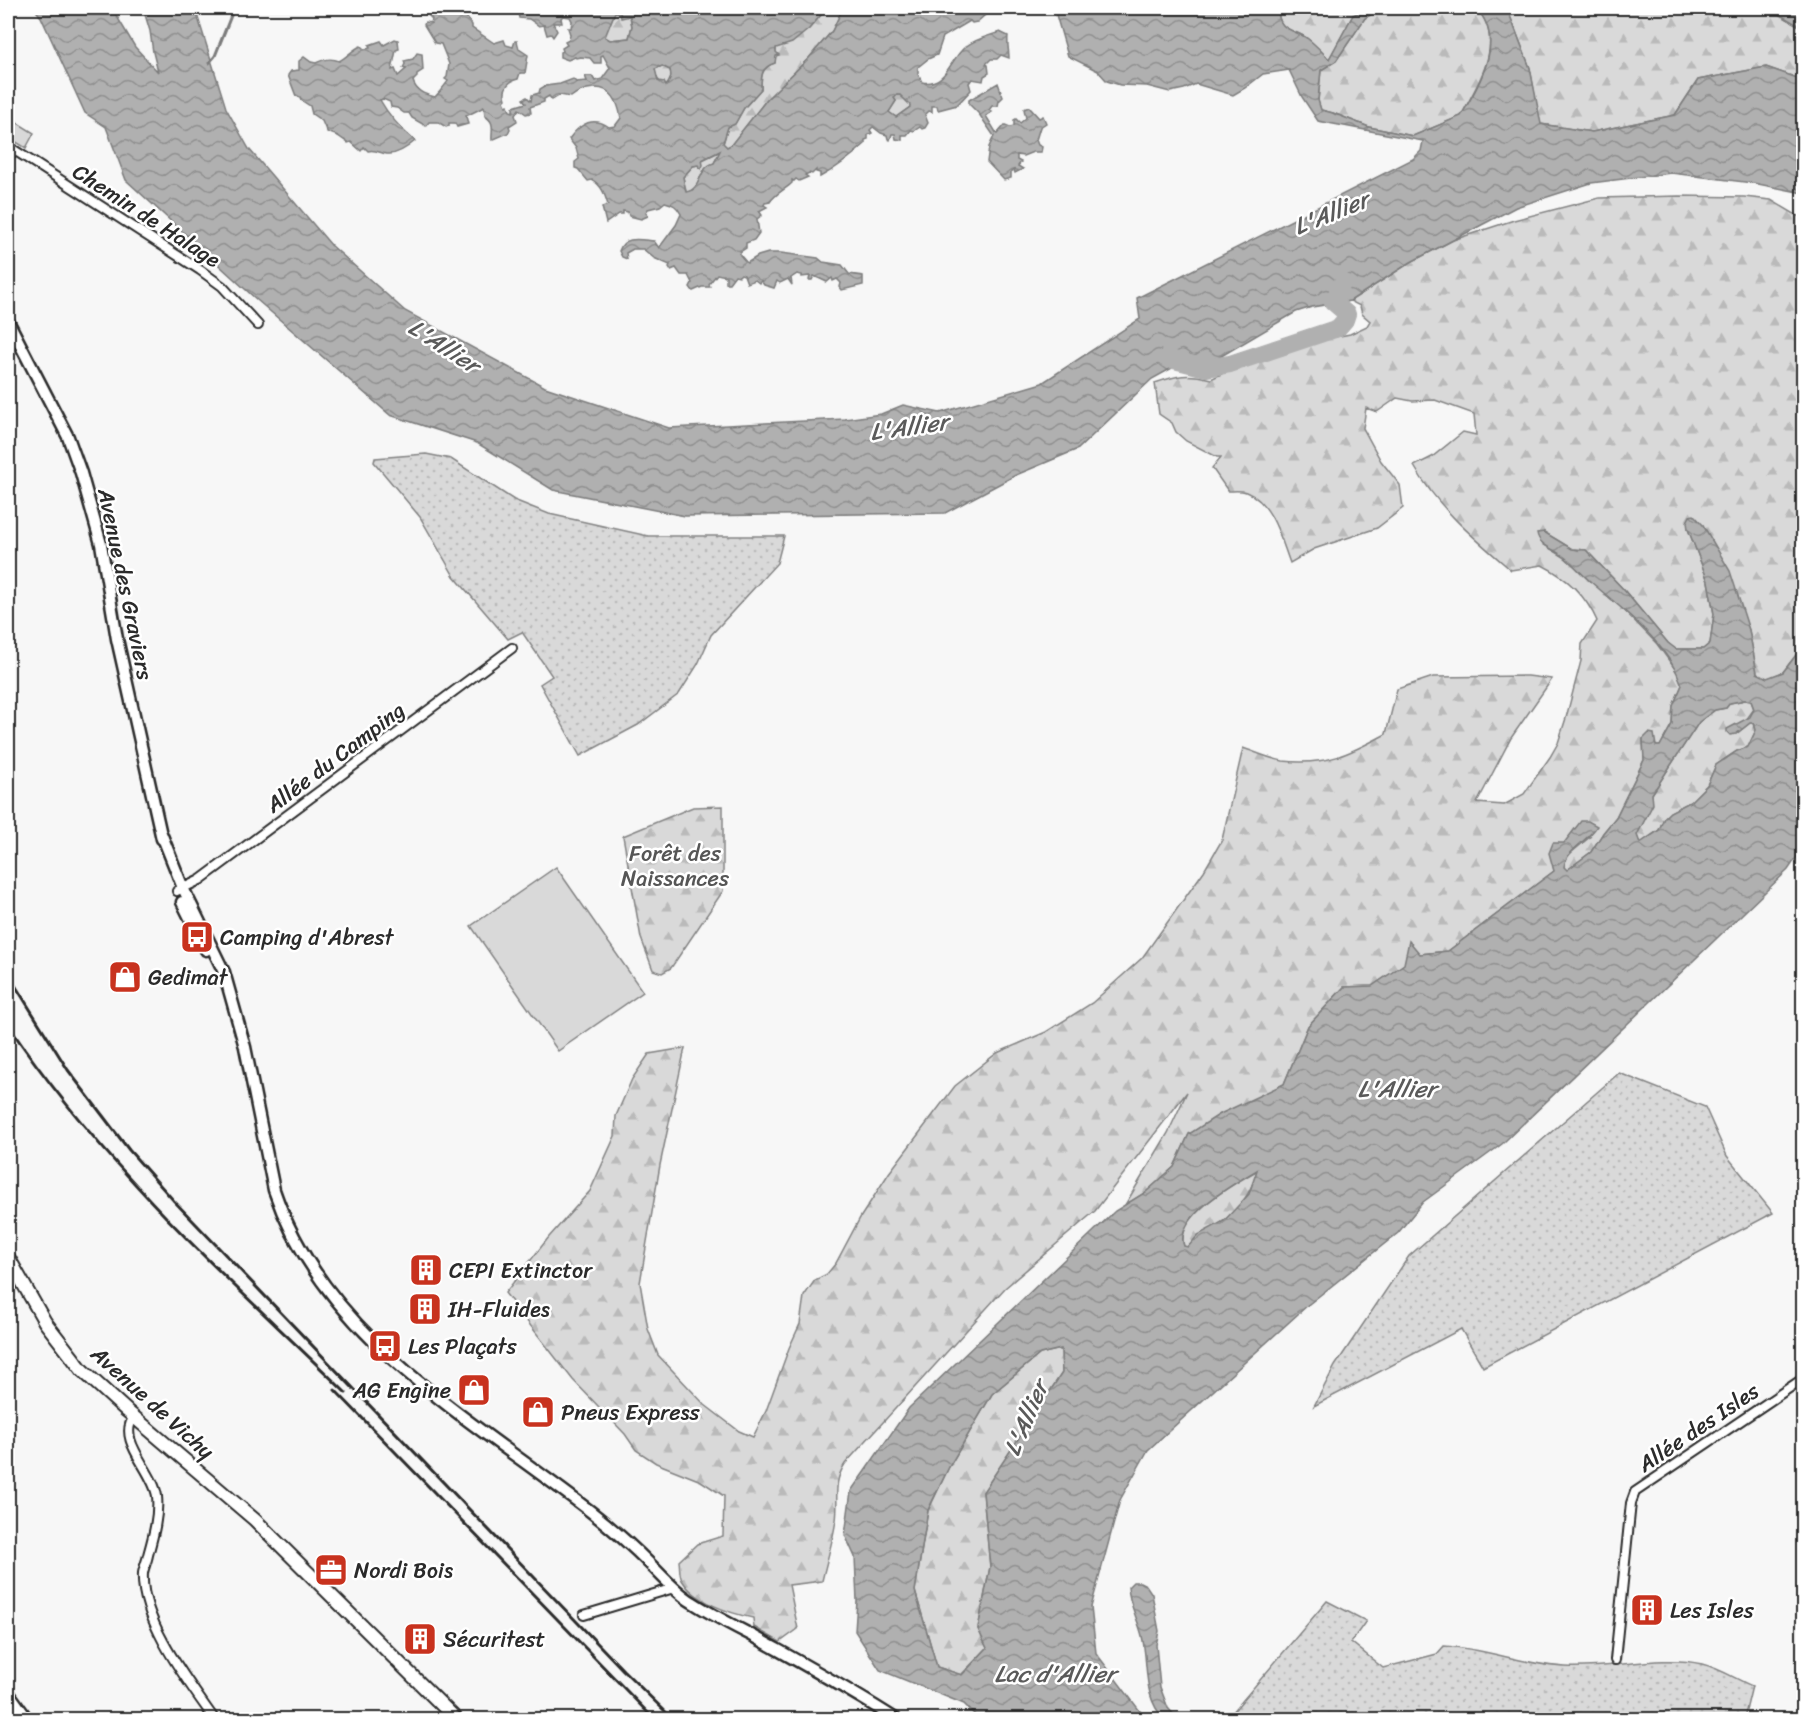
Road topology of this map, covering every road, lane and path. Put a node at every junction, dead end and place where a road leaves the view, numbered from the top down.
1 (8, 146) edge
2 (8, 321) edge
3 (258, 325) dead end
4 (512, 648) dead end
5 (180, 890) junction
6 (8, 1257) edge
7 (1803, 1378) edge
8 (134, 1417) junction
9 (674, 1588) junction
10 (584, 1615) dead end
11 (1615, 1660) dead end
12 (8, 1692) edge
13 (28, 1719) edge
14 (215, 1719) edge
15 (457, 1719) edge
16 (897, 1719) edge

1 - 3 street, Chemin de Halage
2 - 5 street, Avenue des Graviers
4 - 5 street, Allée du Camping
5 - 9 street, Avenue des Graviers
6 - 8 main road, Avenue de Vichy
7 - 11 street, Allée des Isles
8 - 14 street
8 - 15 main road, Avenue de Vichy
9 - 10 street
9 - 16 street, Avenue des Graviers
12 - 13 street

